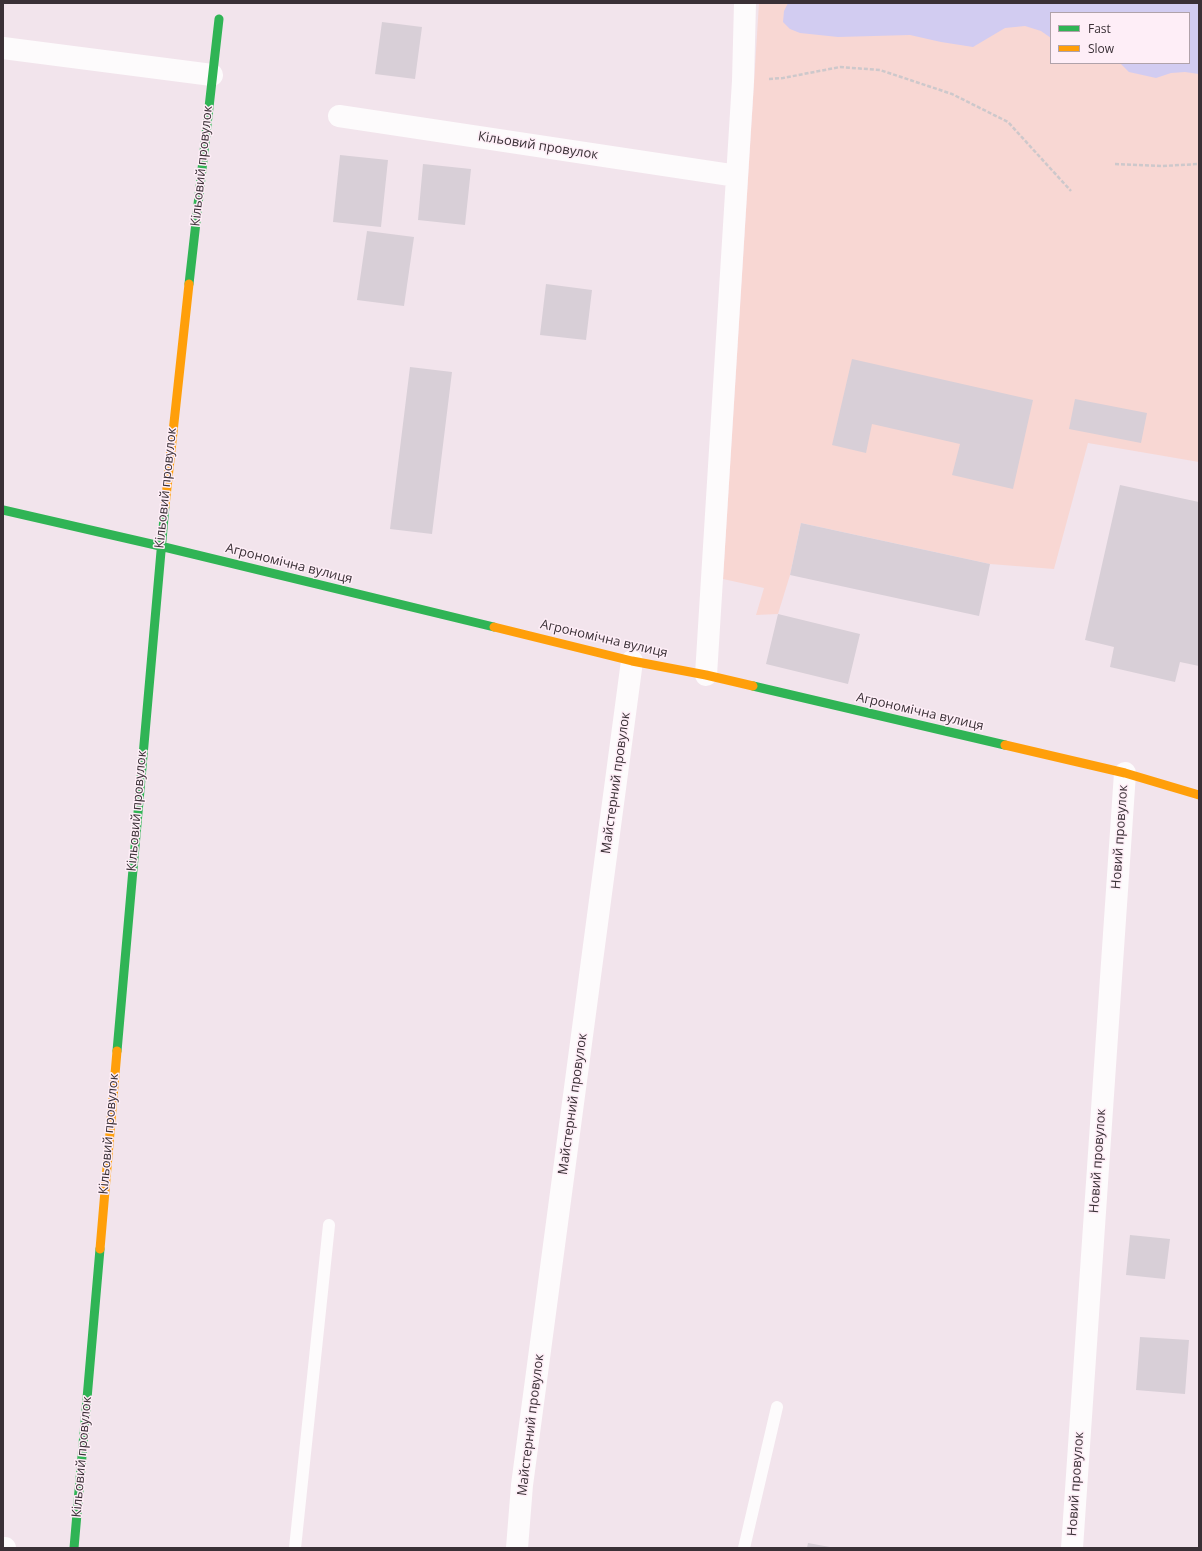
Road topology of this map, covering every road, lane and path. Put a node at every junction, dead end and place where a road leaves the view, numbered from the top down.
1 (745, 3) edge
2 (219, 19) dead end
3 (3, 48) edge
4 (212, 75) junction
5 (743, 81) junction
6 (339, 116) dead end
7 (1115, 164) dead end
8 (1199, 164) edge
9 (737, 176) junction
10 (1071, 191) dead end
11 (3, 510) edge
12 (160, 546) junction
13 (632, 661) junction
14 (706, 675) junction
15 (1125, 773) junction
16 (1199, 795) edge
17 (329, 1225) dead end
18 (777, 1407) dead end
19 (74, 1548) edge
20 (295, 1548) edge
21 (517, 1548) edge
22 (744, 1548) edge
23 (1072, 1548) edge

1 - 5 street
2 - 4 street, Кільовий провулок
3 - 4 street
4 - 12 street, Кільовий провулок
5 - 9 street
5 - 10 path
6 - 9 street, Кільовий провулок
7 - 8 path
9 - 14 street
11 - 12 street, Агрономічна вулиця
12 - 13 street, Агрономічна вулиця
12 - 19 street, Кільовий провулок
13 - 14 street, Агрономічна вулиця
13 - 21 street, Майстерний провулок
14 - 15 street, Агрономічна вулиця
15 - 16 street, Агрономічна вулиця
15 - 23 street, Новий провулок
17 - 20 lane
18 - 22 lane

